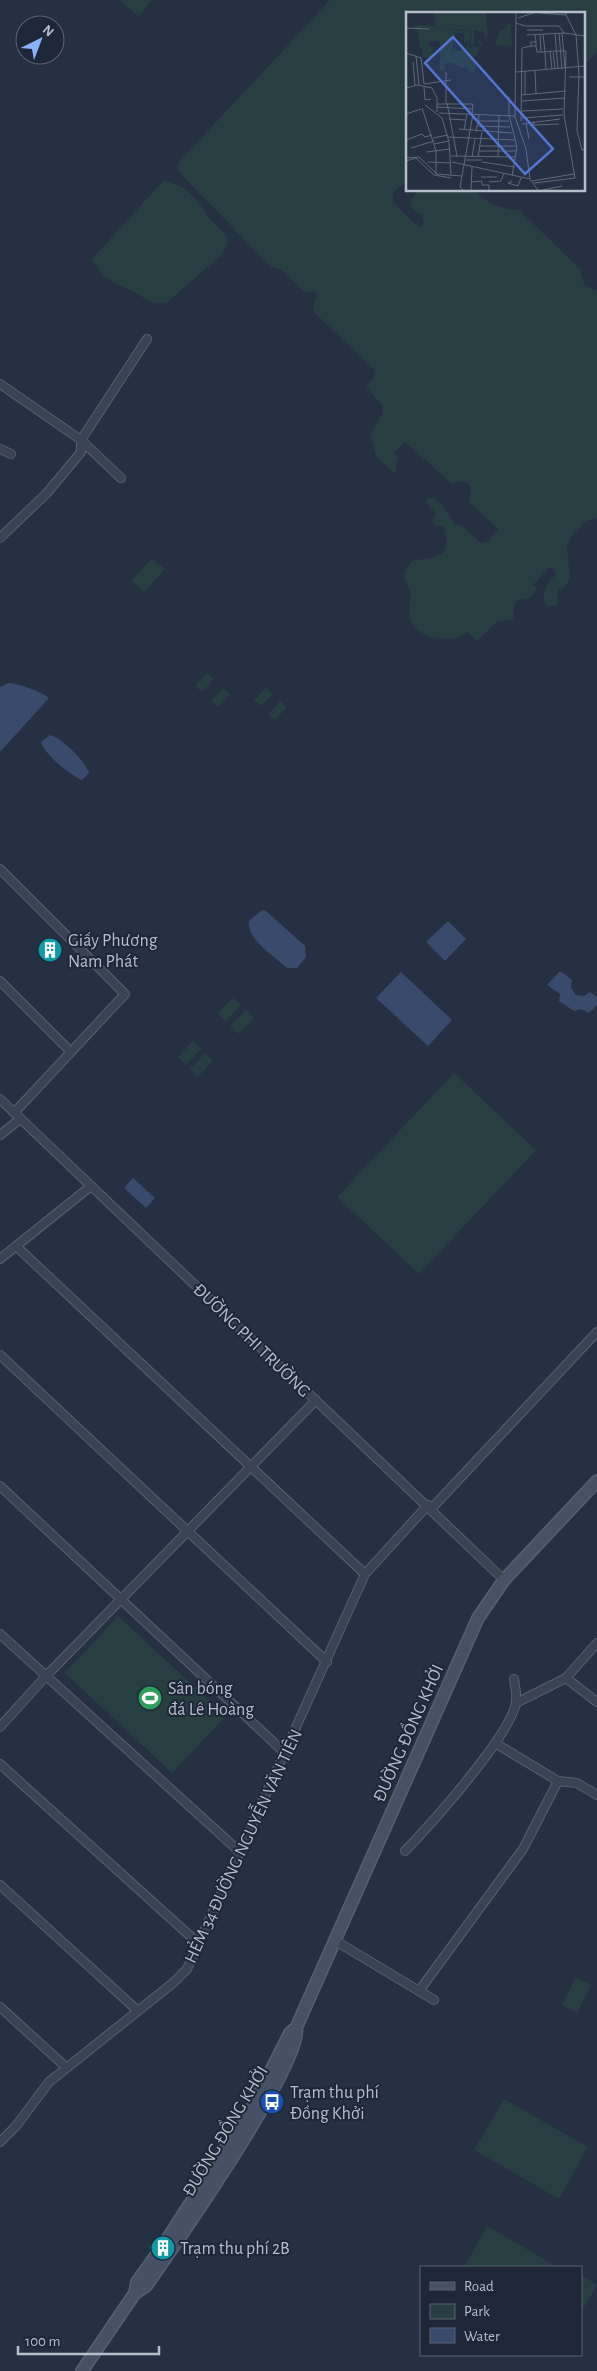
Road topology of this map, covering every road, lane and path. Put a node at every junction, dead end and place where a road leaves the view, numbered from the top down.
1 (147, 338) dead end
2 (0, 384) edge
3 (80, 440) junction
4 (0, 449) edge
5 (10, 454) dead end
6 (121, 478) dead end
7 (0, 538) edge
8 (0, 869) edge
9 (0, 981) edge
10 (71, 1052) junction
11 (0, 1098) edge
12 (17, 1116) junction
13 (0, 1135) edge
14 (91, 1186) junction
15 (16, 1246) junction
16 (0, 1259) edge
17 (597, 1332) edge
18 (0, 1355) edge
19 (316, 1400) junction
20 (251, 1467) junction
21 (597, 1481) edge
22 (0, 1486) edge
23 (430, 1507) junction
24 (188, 1531) junction
25 (366, 1574) junction
26 (504, 1580) junction
27 (121, 1600) junction
28 (0, 1634) edge
29 (597, 1643) edge
30 (327, 1662) junction
31 (46, 1676) junction
32 (566, 1678) junction
33 (514, 1679) dead end
34 (597, 1702) edge
35 (516, 1703) junction
36 (0, 1727) edge
37 (495, 1743) junction
38 (286, 1754) junction
39 (0, 1764) edge
40 (558, 1780) junction
41 (597, 1796) edge
42 (405, 1851) dead end
43 (241, 1853) junction
44 (0, 1885) edge
45 (334, 1940) junction
46 (199, 1944) junction
47 (419, 1991) junction
48 (434, 2000) dead end
49 (0, 2007) edge
50 (138, 2011) junction
51 (296, 2028) junction
52 (67, 2068) junction
53 (0, 2142) edge
54 (167, 2237) tunnel mouth
55 (153, 2256) tunnel mouth
56 (135, 2293) junction
57 (82, 2371) edge

1 - 3 street
2 - 3 street
3 - 6 street
3 - 7 street
4 - 5 street
8 - 10 street
9 - 10 street
10 - 12 street
11 - 12 street, ĐƯỜNG PHI TRƯỜNG
12 - 13 street
12 - 14 street, ĐƯỜNG PHI TRƯỜNG
14 - 15 street
14 - 19 street, ĐƯỜNG PHI TRƯỜNG
15 - 16 street
15 - 20 street
17 - 23 street, HẺM 34 ĐƯỜNG NGUYỄN VĂN TIÊN
18 - 24 street
19 - 20 street
19 - 23 street, ĐƯỜNG PHI TRƯỜNG
20 - 24 street
20 - 25 street
21 - 26 main road, ĐƯỜNG ĐỒNG KHỞI
22 - 27 street
23 - 25 street, HẺM 34 ĐƯỜNG NGUYỄN VĂN TIÊN
23 - 26 street, ĐƯỜNG PHI TRƯỜNG
24 - 27 street
24 - 30 street
25 - 30 street, HẺM 34 ĐƯỜNG NGUYỄN VĂN TIÊN
26 - 45 main road, ĐƯỜNG ĐỒNG KHỞI
27 - 31 street
27 - 38 street
28 - 31 street
29 - 32 street
30 - 38 street, HẺM 34 ĐƯỜNG NGUYỄN VĂN TIÊN
31 - 36 street
31 - 43 street
32 - 34 street
32 - 35 street
33 - 35 street
35 - 37 street
37 - 40 street
37 - 42 street
38 - 43 street, HẺM 34 ĐƯỜNG NGUYỄN VĂN TIÊN
39 - 46 street
40 - 41 street
40 - 47 street
43 - 46 street, HẺM 34 ĐƯỜNG NGUYỄN VĂN TIÊN
44 - 50 street
45 - 47 street
45 - 51 main road, ĐƯỜNG ĐỒNG KHỞI
46 - 50 street, HẺM 34 ĐƯỜNG NGUYỄN VĂN TIÊN
47 - 48 street
49 - 52 street
50 - 52 street, HẺM 34 ĐƯỜNG NGUYỄN VĂN TIÊN
51 - 54 main road, ĐƯỜNG ĐỒNG KHỞI
51 - 56 main road, ĐƯỜNG ĐỒNG KHỞI
52 - 53 street, HẺM 34 ĐƯỜNG NGUYỄN VĂN TIÊN
55 - 56 main road, ĐƯỜNG ĐỒNG KHỞI
56 - 57 main road, ĐƯỜNG ĐỒNG KHỞI

